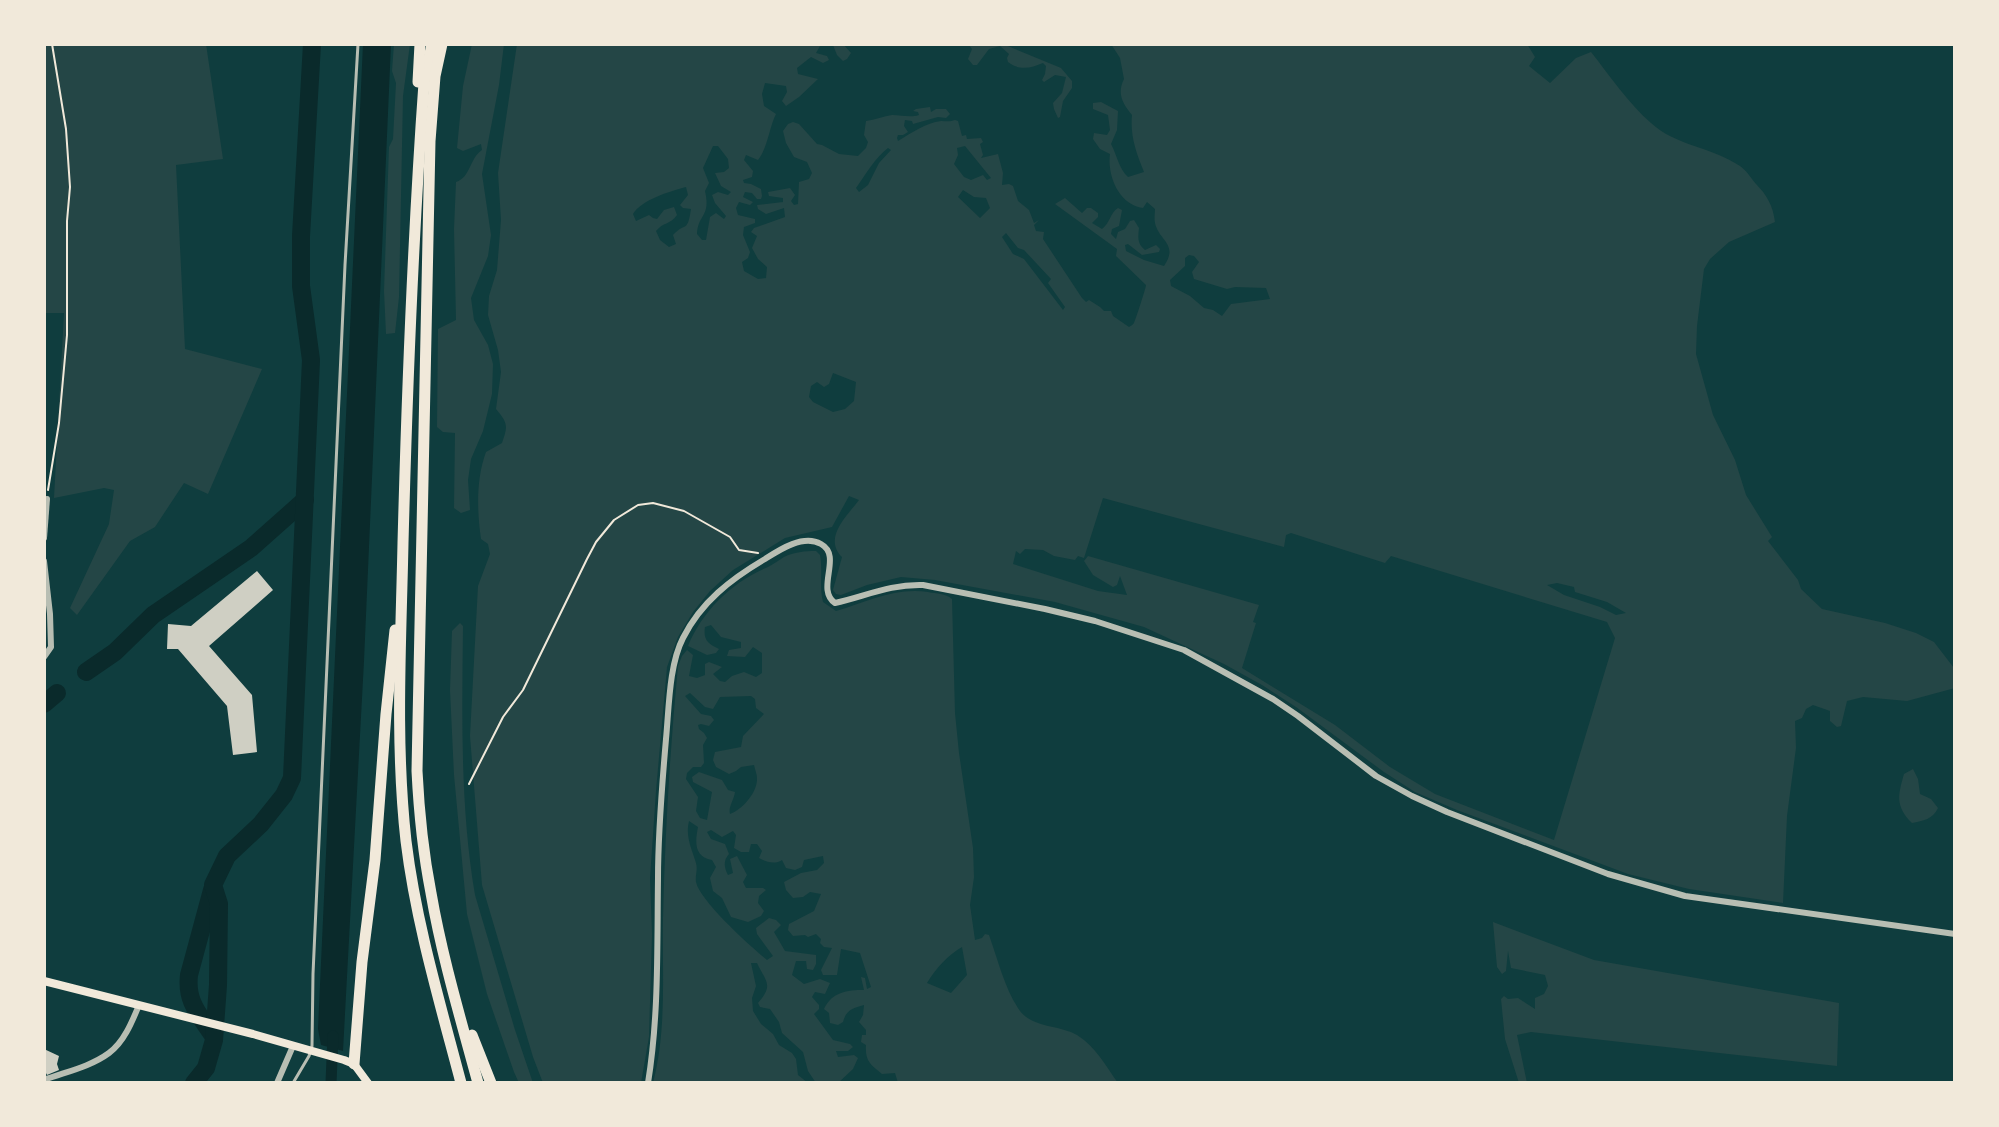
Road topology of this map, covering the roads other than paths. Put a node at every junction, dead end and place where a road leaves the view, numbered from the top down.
1 (358, 44) edge
2 (420, 44) edge
3 (432, 44) edge
4 (442, 44) edge
5 (418, 171) junction
6 (47, 499) road end
7 (44, 538) edge
8 (403, 554) junction
9 (44, 561) edge
10 (44, 657) edge
11 (1955, 934) edge
12 (44, 981) edge
13 (452, 987) junction
14 (139, 1005) junction
15 (293, 1046) junction
16 (314, 1052) junction
17 (349, 1062) junction
18 (44, 1080) edge
19 (277, 1083) edge
20 (293, 1083) edge
21 (368, 1083) edge
22 (461, 1083) edge
23 (478, 1083) edge
24 (491, 1083) edge
25 (648, 1083) edge

1 - 16 lane
2 - 5 highway
3 - 5 highway
4 - 13 highway
5 - 8 highway
6 - 7 street
8 - 17 highway
8 - 22 highway
9 - 10 street
11 - 25 street
12 - 14 main road
13 - 23 highway
13 - 24 highway
14 - 15 main road
14 - 18 street
15 - 16 main road
15 - 19 street
16 - 17 main road
16 - 20 lane
17 - 21 main road

